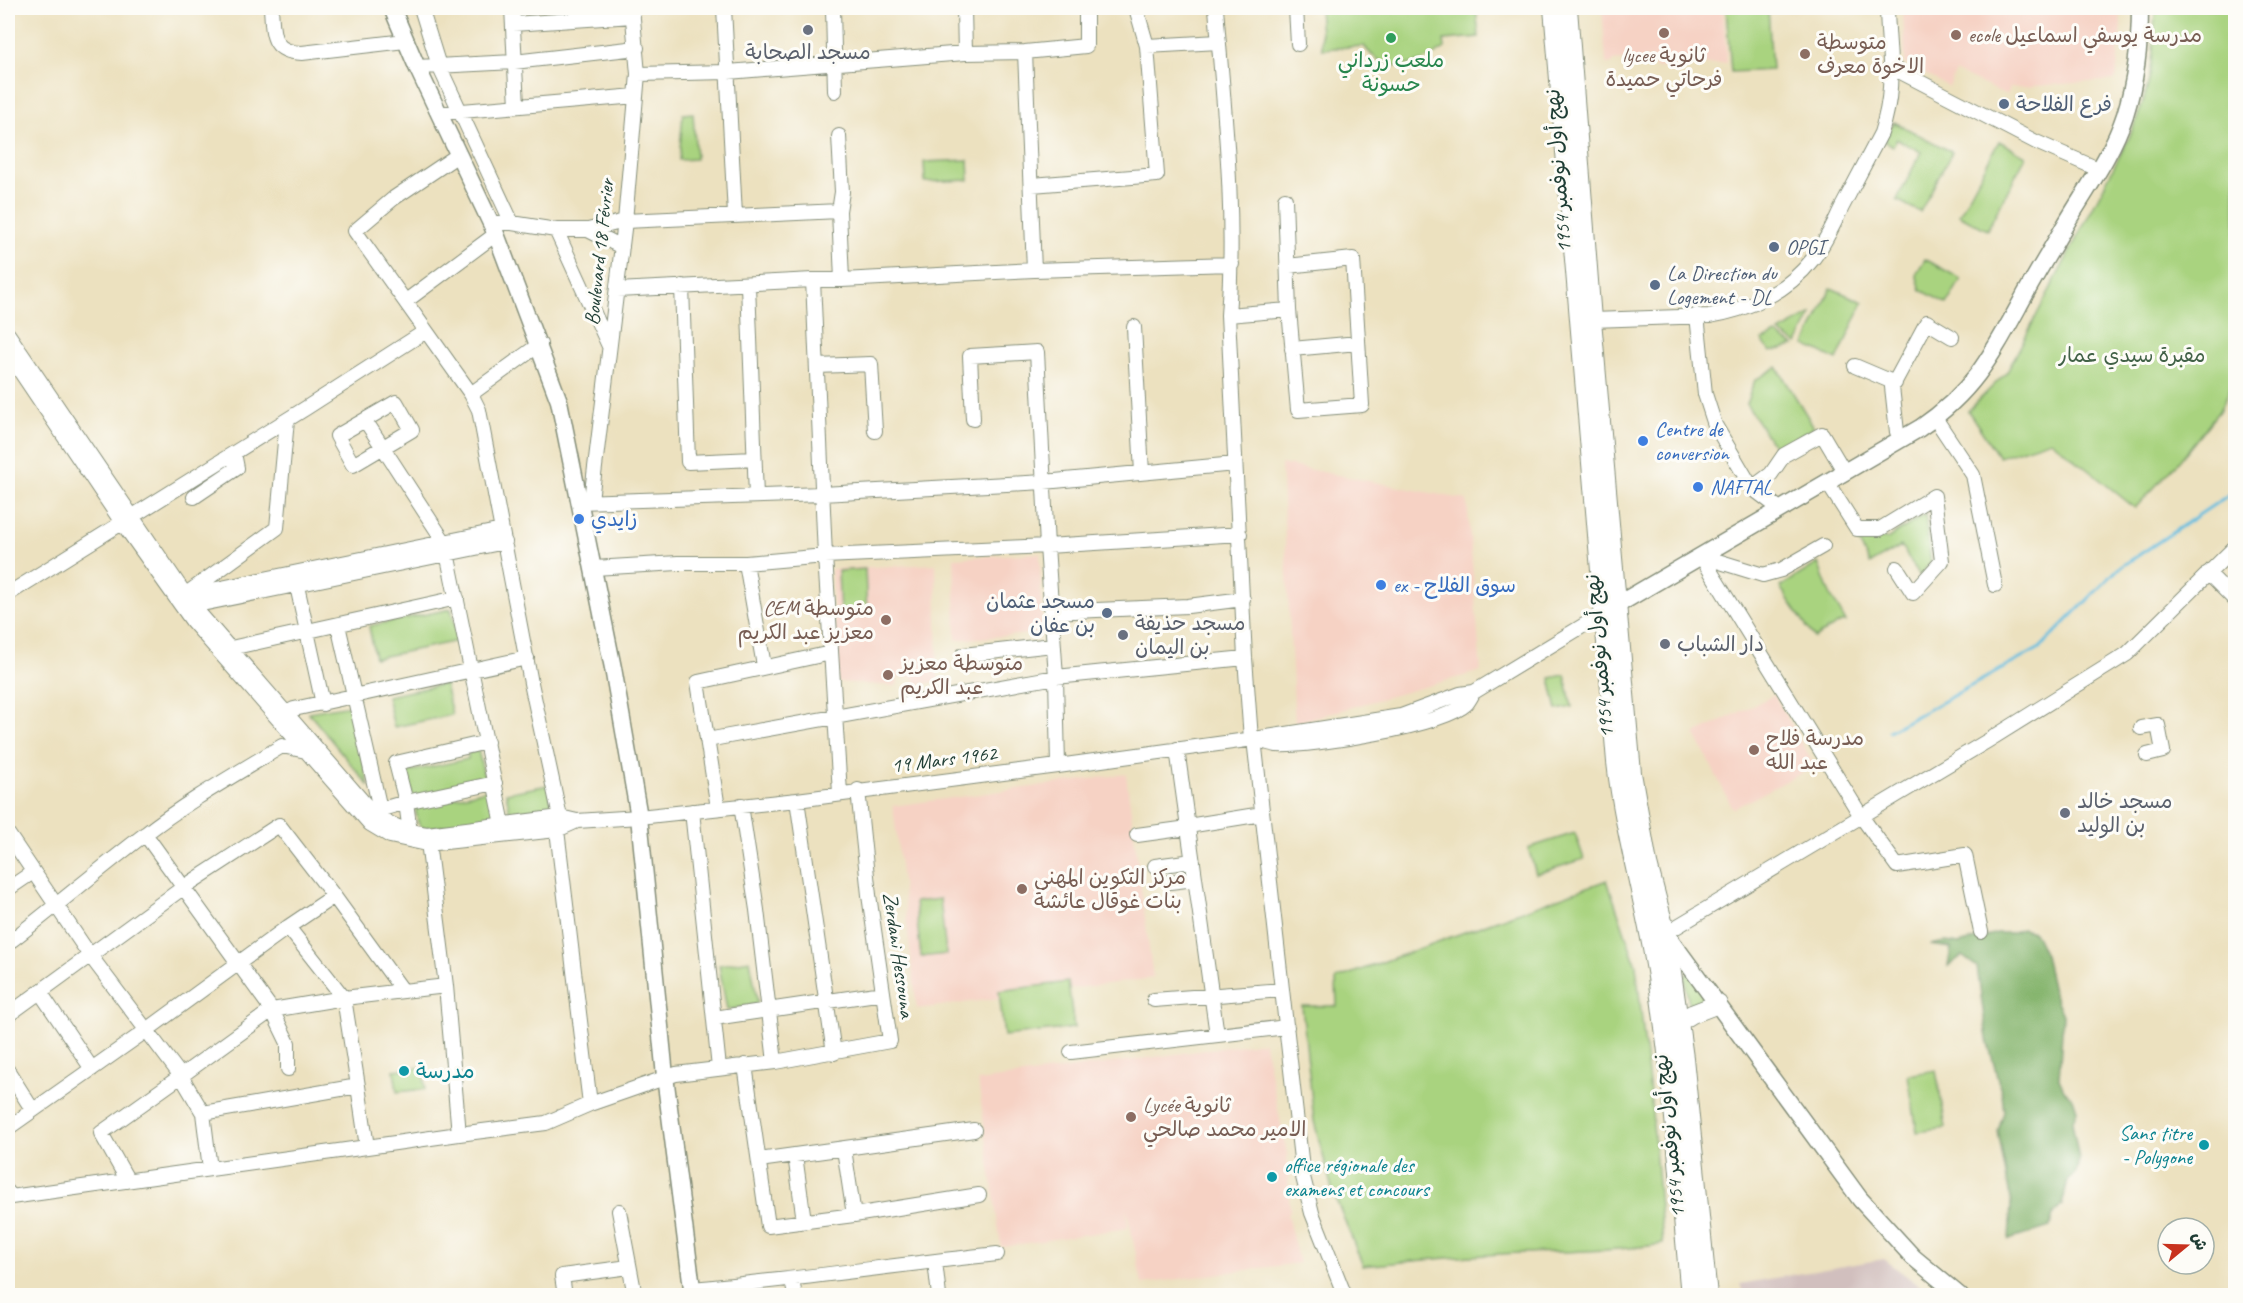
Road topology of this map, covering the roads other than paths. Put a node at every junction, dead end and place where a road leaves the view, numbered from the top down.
1 (271, 8) edge
2 (393, 8) edge
3 (421, 8) edge
4 (512, 8) edge
5 (724, 8) edge
6 (833, 8) edge
7 (964, 8) edge
8 (1136, 8) edge
9 (1216, 8) edge
10 (1296, 8) edge
11 (1553, 8) edge
12 (1568, 8) edge
13 (1887, 8) edge
14 (2140, 8) edge
15 (633, 12) edge
16 (1086, 15) dead end
17 (513, 24) junction
18 (405, 41) junction
19 (1219, 42) junction
20 (1298, 44) dead end
21 (1147, 46) junction
22 (637, 48) junction
23 (965, 52) junction
24 (1025, 52) junction
25 (514, 62) junction
26 (835, 64) junction
27 (439, 66) junction
28 (1891, 67) junction
29 (417, 68) junction
30 (728, 72) junction
31 (638, 74) junction
32 (835, 91) dead end
33 (636, 96) junction
34 (517, 106) junction
35 (459, 111) junction
36 (439, 113) junction
37 (839, 136) dead end
38 (458, 155) junction
39 (2098, 169) junction
40 (1032, 185) junction
41 (1576, 189) junction
42 (1285, 199) dead end
43 (839, 211) junction
44 (735, 215) junction
45 (625, 221) junction
46 (512, 223) junction
47 (494, 228) junction
48 (555, 230) junction
49 (588, 230) junction
50 (622, 247) junction
51 (1232, 264) junction
52 (1287, 266) junction
53 (1034, 270) junction
54 (813, 280) junction
55 (842, 280) junction
56 (748, 285) junction
57 (682, 286) junction
58 (617, 290) junction
59 (406, 301) junction
60 (1289, 310) junction
61 (1228, 315) junction
62 (1697, 315) junction
63 (1592, 320) junction
64 (1134, 327) dead end
65 (426, 331) junction
66 (1952, 337) dead end
67 (1358, 343) junction
68 (9, 344) edge
69 (540, 344) junction
70 (610, 348) junction
71 (1292, 350) junction
72 (817, 366) junction
73 (1856, 366) dead end
74 (1895, 383) junction
75 (471, 394) junction
76 (1935, 418) junction
77 (973, 419) dead end
78 (287, 420) junction
79 (365, 420) junction
80 (1594, 428) junction
81 (875, 431) dead end
82 (1897, 432) dead end
83 (382, 448) junction
84 (234, 453) junction
85 (754, 459) junction
86 (1235, 464) junction
87 (1844, 471) junction
88 (1142, 473) junction
89 (1827, 482) junction
90 (1044, 483) junction
91 (1752, 488) junction
92 (822, 494) junction
93 (756, 496) junction
94 (194, 497) dead end
95 (585, 501) junction
96 (1780, 509) junction
97 (126, 519) junction
98 (1240, 534) junction
99 (503, 536) junction
100 (1047, 546) junction
101 (1823, 546) dead end
102 (2235, 546) edge
103 (447, 548) junction
104 (825, 556) junction
105 (1701, 556) junction
106 (746, 563) junction
107 (594, 568) junction
108 (1897, 568) dead end
109 (2208, 573) junction
110 (296, 579) junction
111 (1995, 585) dead end
112 (8, 594) edge
113 (457, 598) junction
114 (1243, 599) junction
115 (2235, 600) edge
116 (183, 602) junction
117 (1609, 610) junction
118 (1051, 612) junction
119 (338, 626) junction
120 (307, 632) junction
121 (1053, 645) junction
122 (223, 650) junction
123 (831, 653) junction
124 (963, 655) dead end
125 (526, 658) junction
126 (1245, 658) junction
127 (764, 666) junction
128 (472, 671) junction
129 (1056, 677) junction
130 (355, 696) junction
131 (323, 704) junction
132 (282, 715) junction
133 (836, 718) junction
134 (2141, 728) dead end
135 (1253, 739) junction
136 (708, 740) junction
137 (487, 742) junction
138 (1177, 749) junction
139 (306, 751) junction
140 (2147, 754) dead end
141 (1058, 766) junction
142 (495, 783) junction
143 (858, 790) junction
144 (840, 793) junction
145 (797, 800) junction
146 (406, 802) junction
147 (741, 805) junction
148 (718, 808) junction
149 (692, 811) junction
150 (371, 813) junction
151 (1262, 814) junction
152 (1861, 816) junction
153 (639, 817) junction
154 (558, 823) junction
155 (1188, 827) junction
156 (505, 831) junction
157 (8, 834) edge
158 (145, 834) junction
159 (1137, 835) dead end
160 (411, 837) junction
161 (427, 839) junction
162 (1193, 861) junction
163 (1155, 866) dead end
164 (33, 872) junction
165 (1195, 879) junction
166 (1170, 882) dead end
167 (184, 887) junction
168 (8, 889) edge
169 (334, 896) junction
170 (57, 906) junction
171 (1647, 917) junction
172 (288, 927) junction
173 (1981, 932) dead end
174 (1666, 933) junction
175 (8, 943) edge
176 (90, 954) junction
177 (238, 963) junction
178 (446, 987) junction
179 (1282, 990) junction
180 (403, 991) junction
181 (40, 992) junction
182 (883, 993) junction
183 (1212, 995) junction
184 (344, 998) junction
185 (827, 1000) junction
186 (1154, 1000) dead end
187 (1712, 1006) junction
188 (768, 1009) junction
189 (272, 1010) junction
190 (9, 1011) edge
191 (714, 1018) junction
192 (1679, 1021) junction
193 (1287, 1027) junction
194 (147, 1030) junction
195 (1217, 1035) junction
196 (1664, 1035) junction
197 (1682, 1042) junction
198 (1071, 1052) dead end
199 (834, 1053) junction
200 (775, 1062) junction
201 (745, 1065) junction
202 (719, 1068) junction
203 (92, 1069) junction
204 (288, 1069) dead end
205 (8, 1071) edge
206 (181, 1076) junction
207 (665, 1076) junction
208 (358, 1086) junction
209 (590, 1104) junction
210 (32, 1109) junction
211 (203, 1113) junction
212 (8, 1128) edge
213 (974, 1130) dead end
214 (459, 1134) junction
215 (367, 1147) junction
216 (844, 1149) junction
217 (795, 1155) junction
218 (759, 1160) junction
219 (210, 1169) junction
220 (128, 1181) junction
221 (9, 1195) edge
222 (979, 1196) dead end
223 (619, 1211) dead end
224 (854, 1215) junction
225 (804, 1221) junction
226 (997, 1254) dead end
227 (935, 1261) junction
228 (629, 1267) junction
229 (792, 1280) junction
230 (749, 1290) edge
231 (693, 1292) edge
232 (565, 1296) edge
233 (635, 1296) edge
234 (795, 1296) edge
235 (939, 1296) edge
236 (1345, 1296) edge
237 (1690, 1296) edge
238 (1708, 1296) edge
239 (1960, 1296) edge

1 - 18 street
2 - 18 main road
3 - 27 street
4 - 17 street
5 - 30 street
6 - 26 street
7 - 23 street
8 - 21 street
9 - 19 street
10 - 20 street
11 - 41 highway, نهج أول نوفمبر 1954
12 - 41 highway, نهج أول نوفمبر 1954
13 - 28 street
14 - 39 main road
15 - 17 street
15 - 22 street, Boulevard 18 Février
16 - 24 street
17 - 25 street
18 - 29 main road
19 - 21 street
19 - 51 street
21 - 40 street
22 - 25 street
22 - 31 street, Boulevard 18 Février
23 - 24 street
23 - 26 street
24 - 40 street
25 - 27 street
25 - 34 street
26 - 30 street
26 - 32 street
27 - 29 street
27 - 35 street
28 - 39 street
28 - 62 street
29 - 36 main road
30 - 31 street
30 - 44 street
31 - 33 street, Boulevard 18 Février
33 - 34 street
33 - 45 street, Boulevard 18 Février
34 - 35 street
35 - 36 street
35 - 46 street
36 - 38 main road
37 - 43 street
38 - 47 main road
38 - 59 street
39 - 76 main road
40 - 53 street
41 - 63 highway, نهج أول نوفمبر 1954
41 - 80 highway, نهج أول نوفمبر 1954
42 - 52 street
43 - 44 street
43 - 55 street
44 - 45 street
45 - 49 street
45 - 50 street, Boulevard 18 Février
46 - 47 street
46 - 48 street
47 - 59 street
47 - 69 main road
48 - 49 street
48 - 70 street
49 - 50 street
50 - 58 street, Boulevard 18 Février
51 - 53 street
51 - 61 street
52 - 60 street
52 - 67 street
53 - 55 street
54 - 55 street
54 - 56 street
54 - 72 street
56 - 57 street
56 - 85 street
57 - 58 street
57 - 85 street
58 - 70 street, Boulevard 18 Février
59 - 65 street
60 - 61 street
60 - 71 street
61 - 86 street
62 - 63 street
62 - 91 street
63 - 80 highway, نهج أول نوفمبر 1954
64 - 88 street
65 - 75 street
65 - 78 street
66 - 74 street
67 - 71 street
67 - 71 street
68 - 97 street
69 - 75 street
69 - 95 main road
70 - 95 street, Boulevard 18 Février
72 - 81 street
72 - 92 street
73 - 74 street
74 - 82 street
75 - 99 street
76 - 87 main road
76 - 111 street
77 - 90 street
78 - 84 street
78 - 116 street
79 - 83 street
79 - 83 street
79 - 83 street
80 - 117 highway, نهج أول نوفمبر 1954
83 - 103 street
84 - 94 street
84 - 97 street
85 - 93 street
86 - 88 street
86 - 98 street
87 - 89 main road
87 - 91 street
88 - 90 street
89 - 96 main road
89 - 108 street
90 - 92 street
90 - 100 street
91 - 96 street
92 - 93 street
92 - 104 street
93 - 95 street
95 - 107 main road
96 - 105 main road
97 - 112 street
97 - 116 street
98 - 100 street
98 - 114 street
99 - 103 street
99 - 125 street
100 - 104 street
100 - 118 street
101 - 105 street
102 - 109 street
103 - 110 street
103 - 113 street
104 - 106 street
104 - 123 street
105 - 117 main road
105 - 152 street
106 - 107 street
106 - 127 street
107 - 153 main road
109 - 115 street
109 - 152 street
110 - 116 street
110 - 120 street
113 - 119 street
113 - 128 street
114 - 118 street
114 - 126 street
116 - 122 street
117 - 135 street, 19 Mars 1962
117 - 171 highway, نهج أول نوفمبر 1954
117 - 174 highway, نهج أول نوفمبر 1954
118 - 121 street
119 - 120 street
119 - 130 street
120 - 122 street
120 - 131 street
121 - 124 street
121 - 129 street
122 - 132 street
123 - 127 street
123 - 133 street
125 - 128 street
125 - 154 street
126 - 129 street
126 - 135 street
127 - 136 street
128 - 130 street
128 - 137 street
129 - 133 street
129 - 141 street
130 - 131 street
130 - 150 street
131 - 132 street
132 - 139 street
132 - 150 street
133 - 136 street
133 - 144 street
134 - 140 street
135 - 138 street, 19 Mars 1962
135 - 151 street
136 - 148 street
137 - 142 street
137 - 146 street
138 - 141 street, 19 Mars 1962
138 - 155 street
139 - 150 street
139 - 158 street
141 - 143 street, 19 Mars 1962
142 - 146 street
142 - 156 street
143 - 144 street, 19 Mars 1962
143 - 182 street, Zerdani Hessouna
144 - 145 street, 19 Mars 1962
145 - 147 street, 19 Mars 1962
145 - 185 street
146 - 150 street
146 - 160 street
147 - 148 street, 19 Mars 1962
147 - 188 street
148 - 149 street, 19 Mars 1962
149 - 153 street, 19 Mars 1962
149 - 191 street
150 - 160 street
151 - 155 street
151 - 179 street
152 - 173 street
152 - 174 street
153 - 154 street, 19 Mars 1962
153 - 207 main road
154 - 156 street
154 - 209 street
155 - 159 street
155 - 162 street
156 - 161 street
157 - 164 street
158 - 167 street
158 - 170 street
160 - 161 street
161 - 178 street
162 - 163 street
162 - 165 street
164 - 168 street
164 - 170 street
165 - 166 street
165 - 183 street
167 - 169 street
167 - 176 street
167 - 177 street
169 - 172 street
169 - 180 street
170 - 175 street
170 - 176 street
171 - 174 main road
171 - 196 highway, نهج أول نوفمبر 1954
172 - 177 street
172 - 184 street
174 - 187 main road
174 - 192 highway, نهج أول نوفمبر 1954
176 - 181 street
176 - 194 street
177 - 189 street
177 - 194 street
178 - 180 street
178 - 214 street
179 - 183 street
179 - 193 street
180 - 184 street
181 - 190 street
181 - 203 street
182 - 185 street
182 - 199 street, Zerdani Hessouna
183 - 186 street
183 - 195 street
184 - 189 street
184 - 208 street
185 - 188 street
185 - 199 street
187 - 192 highway
187 - 197 highway
187 - 239 main road
188 - 191 street
188 - 200 street
189 - 204 street
189 - 206 street
191 - 202 street
192 - 196 highway
192 - 197 highway, نهج أول نوفمبر 1954
193 - 195 street
193 - 236 street
194 - 203 street
194 - 206 street
195 - 198 street
196 - 237 highway, نهج أول نوفمبر 1954
197 - 238 highway, نهج أول نوفمبر 1954
199 - 200 street, Zerdani Hessouna
200 - 201 street, Zerdani Hessouna
201 - 202 street, Zerdani Hessouna
201 - 218 street
202 - 207 street, Zerdani Hessouna
203 - 210 street
205 - 210 street
206 - 211 street
206 - 220 street
207 - 209 street, Zerdani Hessouna
207 - 231 main road
208 - 211 street
208 - 215 street
209 - 214 street, Zerdani Hessouna
210 - 212 street
211 - 219 street
213 - 216 street
214 - 215 street, Zerdani Hessouna
215 - 219 street, Zerdani Hessouna
216 - 217 street
216 - 224 street
217 - 218 street
217 - 225 street
218 - 225 street
219 - 220 street, Zerdani Hessouna
220 - 221 street, Zerdani Hessouna
222 - 224 street
223 - 228 street
224 - 225 street
226 - 227 street
227 - 229 street
227 - 235 street
228 - 232 street
228 - 233 street
229 - 230 street
229 - 234 street
230 - 231 street

